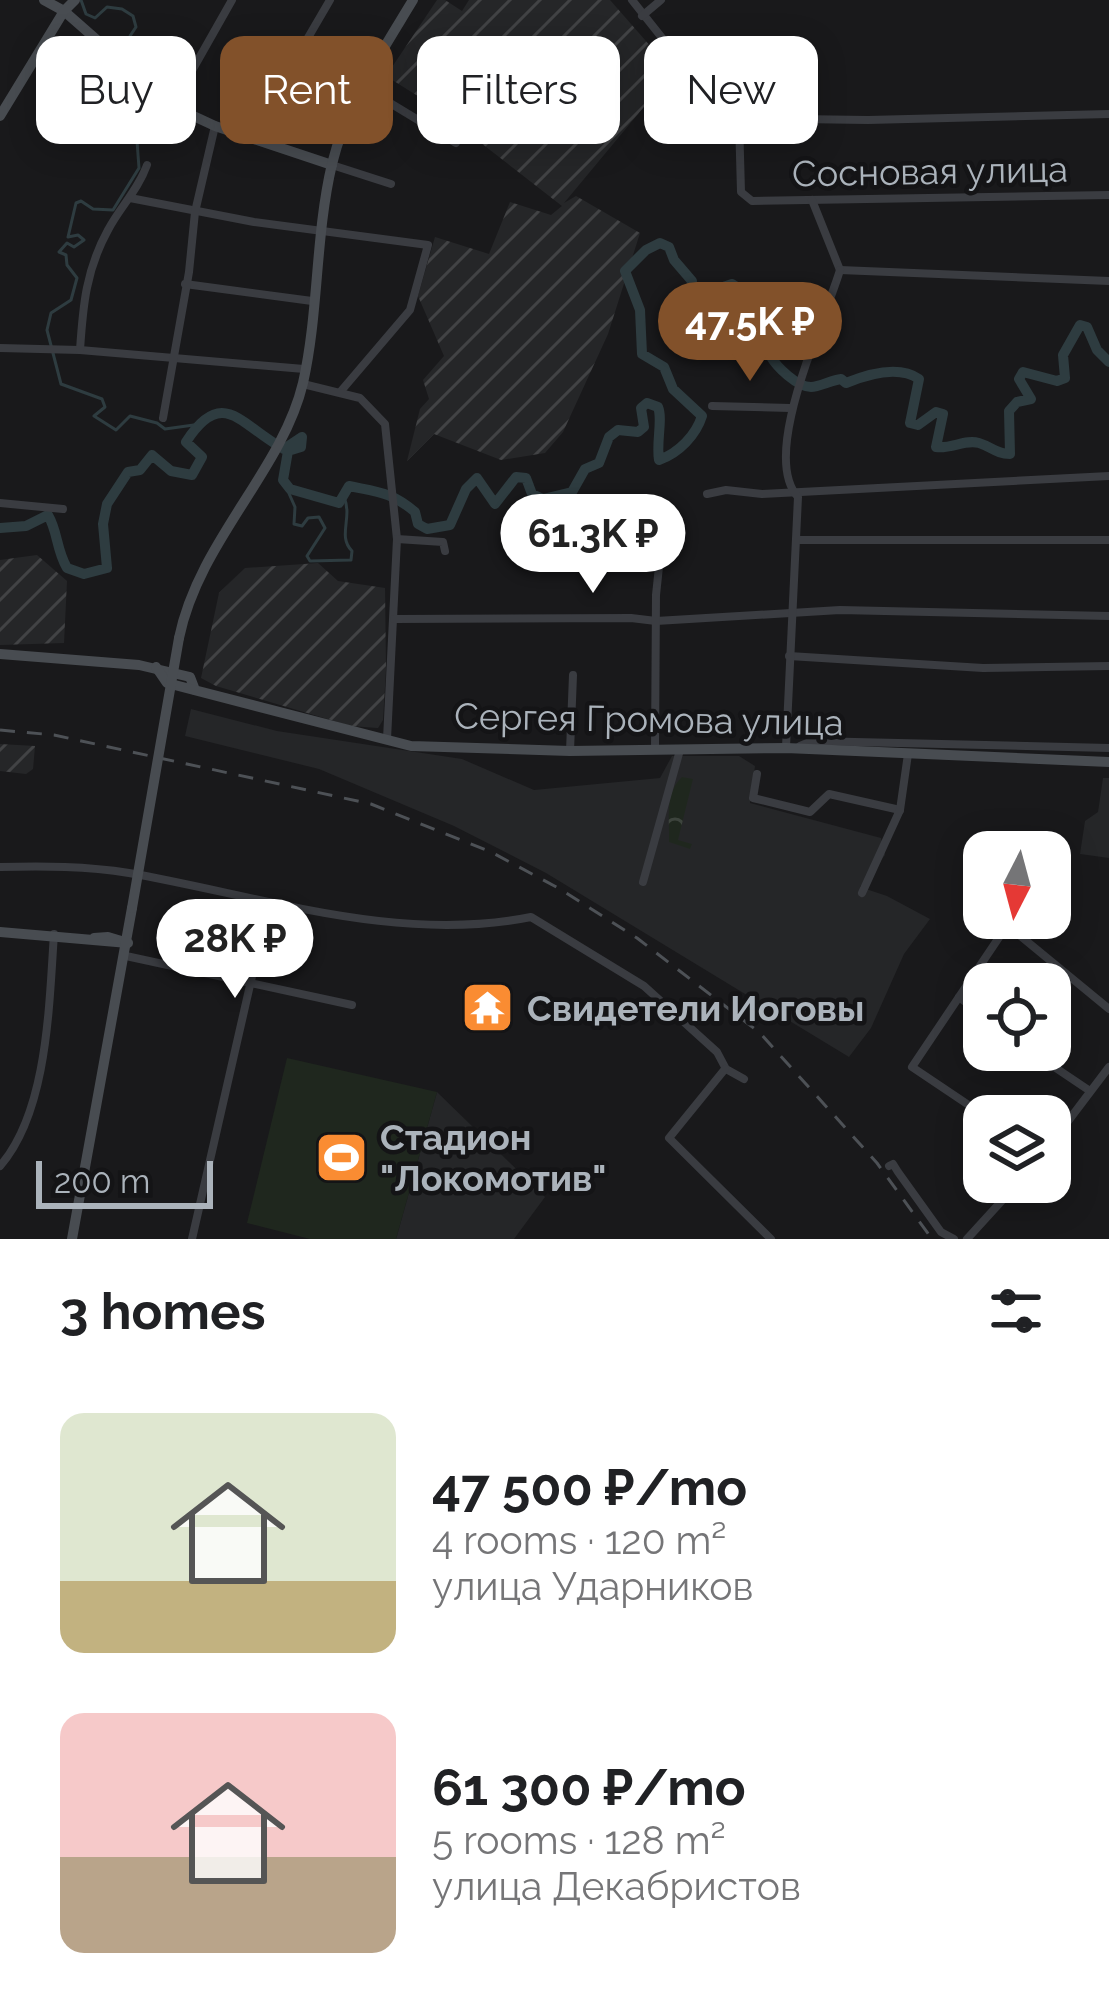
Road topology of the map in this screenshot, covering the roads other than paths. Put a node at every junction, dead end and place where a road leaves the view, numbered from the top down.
1 (44, 0) edge
2 (75, 0) edge
3 (232, 0) edge
4 (330, 0) edge
5 (413, 0) edge
6 (632, 0) edge
7 (661, 0) edge
8 (64, 11) junction
9 (642, 16) junction
10 (91, 36) edge
11 (309, 36) edge
12 (391, 36) edge
13 (659, 36) edge
14 (196, 64) edge
15 (1109, 114) edge
16 (0, 116) edge
17 (196, 117) edge
18 (818, 118) edge
19 (215, 126) junction
20 (220, 127) edge
21 (277, 144) edge
22 (339, 144) edge
23 (740, 144) edge
24 (147, 165) dead end
25 (332, 165) junction
26 (391, 184) dead end
27 (1109, 195) edge
28 (130, 198) junction
29 (812, 200) junction
30 (195, 212) junction
31 (321, 232) junction
32 (840, 270) junction
33 (1109, 280) edge
34 (185, 284) junction
35 (312, 301) junction
36 (0, 348) edge
37 (80, 350) junction
38 (173, 358) junction
39 (304, 369) junction
40 (303, 383) junction
41 (341, 391) junction
42 (712, 406) dead end
43 (790, 408) junction
44 (163, 418) dead end
45 (1109, 476) edge
46 (793, 492) junction
47 (706, 494) dead end
48 (0, 503) edge
49 (63, 509) dead end
50 (397, 539) junction
51 (796, 540) junction
52 (1109, 540) edge
53 (446, 551) dead end
54 (660, 557) dead end
55 (792, 614) junction
56 (1109, 616) edge
57 (394, 619) junction
58 (656, 621) junction
59 (0, 654) edge
60 (789, 656) junction
61 (1109, 666) edge
62 (573, 675) dead end
63 (387, 741) junction
64 (680, 748) junction
65 (790, 748) junction
66 (1109, 748) edge
67 (655, 749) junction
68 (570, 751) junction
69 (908, 754) junction
70 (1109, 762) edge
71 (757, 774) dead end
72 (900, 810) junction
73 (0, 867) edge
74 (643, 882) dead end
75 (862, 893) dead end
76 (269, 902) junction
77 (132, 914) junction
78 (0, 932) edge
79 (54, 934) junction
80 (108, 939) junction
81 (998, 939) edge
82 (1029, 939) edge
83 (127, 949) junction
84 (250, 982) junction
85 (959, 997) junction
86 (963, 1000) edge
87 (352, 1005) dead end
88 (1109, 1009) edge
89 (1109, 1067) edge
90 (725, 1069) junction
91 (1060, 1071) edge
92 (744, 1079) dead end
93 (1090, 1091) junction
94 (963, 1101) edge
95 (1071, 1117) edge
96 (0, 1166) edge
97 (889, 1166) dead end
98 (1000, 1203) edge
99 (73, 1239) edge
100 (193, 1239) edge
101 (771, 1239) edge
102 (954, 1239) edge
103 (967, 1239) edge

1 - 8 street
2 - 8 street
3 - 14 street
4 - 11 street
5 - 12 street
6 - 9 street
7 - 9 street
8 - 10 street
8 - 16 street
9 - 13 street
15 - 18 street
17 - 19 street
19 - 20 street
19 - 30 street
21 - 25 street
22 - 25 street
23 - 29 street, Сосновая улица
24 - 28 street
25 - 26 street
25 - 31 street
27 - 29 street, Сосновая улица
28 - 30 street
28 - 37 street
29 - 32 street
30 - 31 street
30 - 34 street
31 - 35 street
31 - 41 street
32 - 33 street
32 - 43 street
34 - 35 street
34 - 38 street
35 - 39 street
36 - 37 street
37 - 38 street
38 - 39 street
38 - 44 street
39 - 40 street
40 - 41 street
40 - 77 street, bridge
41 - 50 street
42 - 43 street
43 - 46 street
45 - 46 street
46 - 47 street
46 - 51 street
48 - 49 street
50 - 53 street
50 - 57 street
51 - 52 street
51 - 55 street
54 - 58 street
55 - 56 street
55 - 58 street
55 - 60 street
57 - 58 street
57 - 63 street
58 - 67 street
59 - 63 street, Сергея Громова улица
60 - 61 street
60 - 65 street
62 - 68 street
63 - 68 street, Сергея Громова улица
64 - 65 street, Сергея Громова улица
64 - 67 street, Сергея Громова улица
64 - 74 street
65 - 66 street
65 - 69 street, Сергея Громова улица
67 - 68 street, Сергея Громова улица
69 - 70 street, Сергея Громова улица
69 - 72 street
71 - 72 street
72 - 75 street
73 - 76 street
76 - 84 street
76 - 90 street
77 - 80 street
77 - 83 street
78 - 79 street
79 - 80 street
79 - 96 street
80 - 83 street
81 - 85 street
82 - 88 street
83 - 84 street
83 - 99 street
84 - 87 street
84 - 100 street
85 - 86 street
85 - 94 street
89 - 93 street
90 - 92 street
90 - 101 street
91 - 93 street
93 - 95 street
97 - 102 street
98 - 103 street

